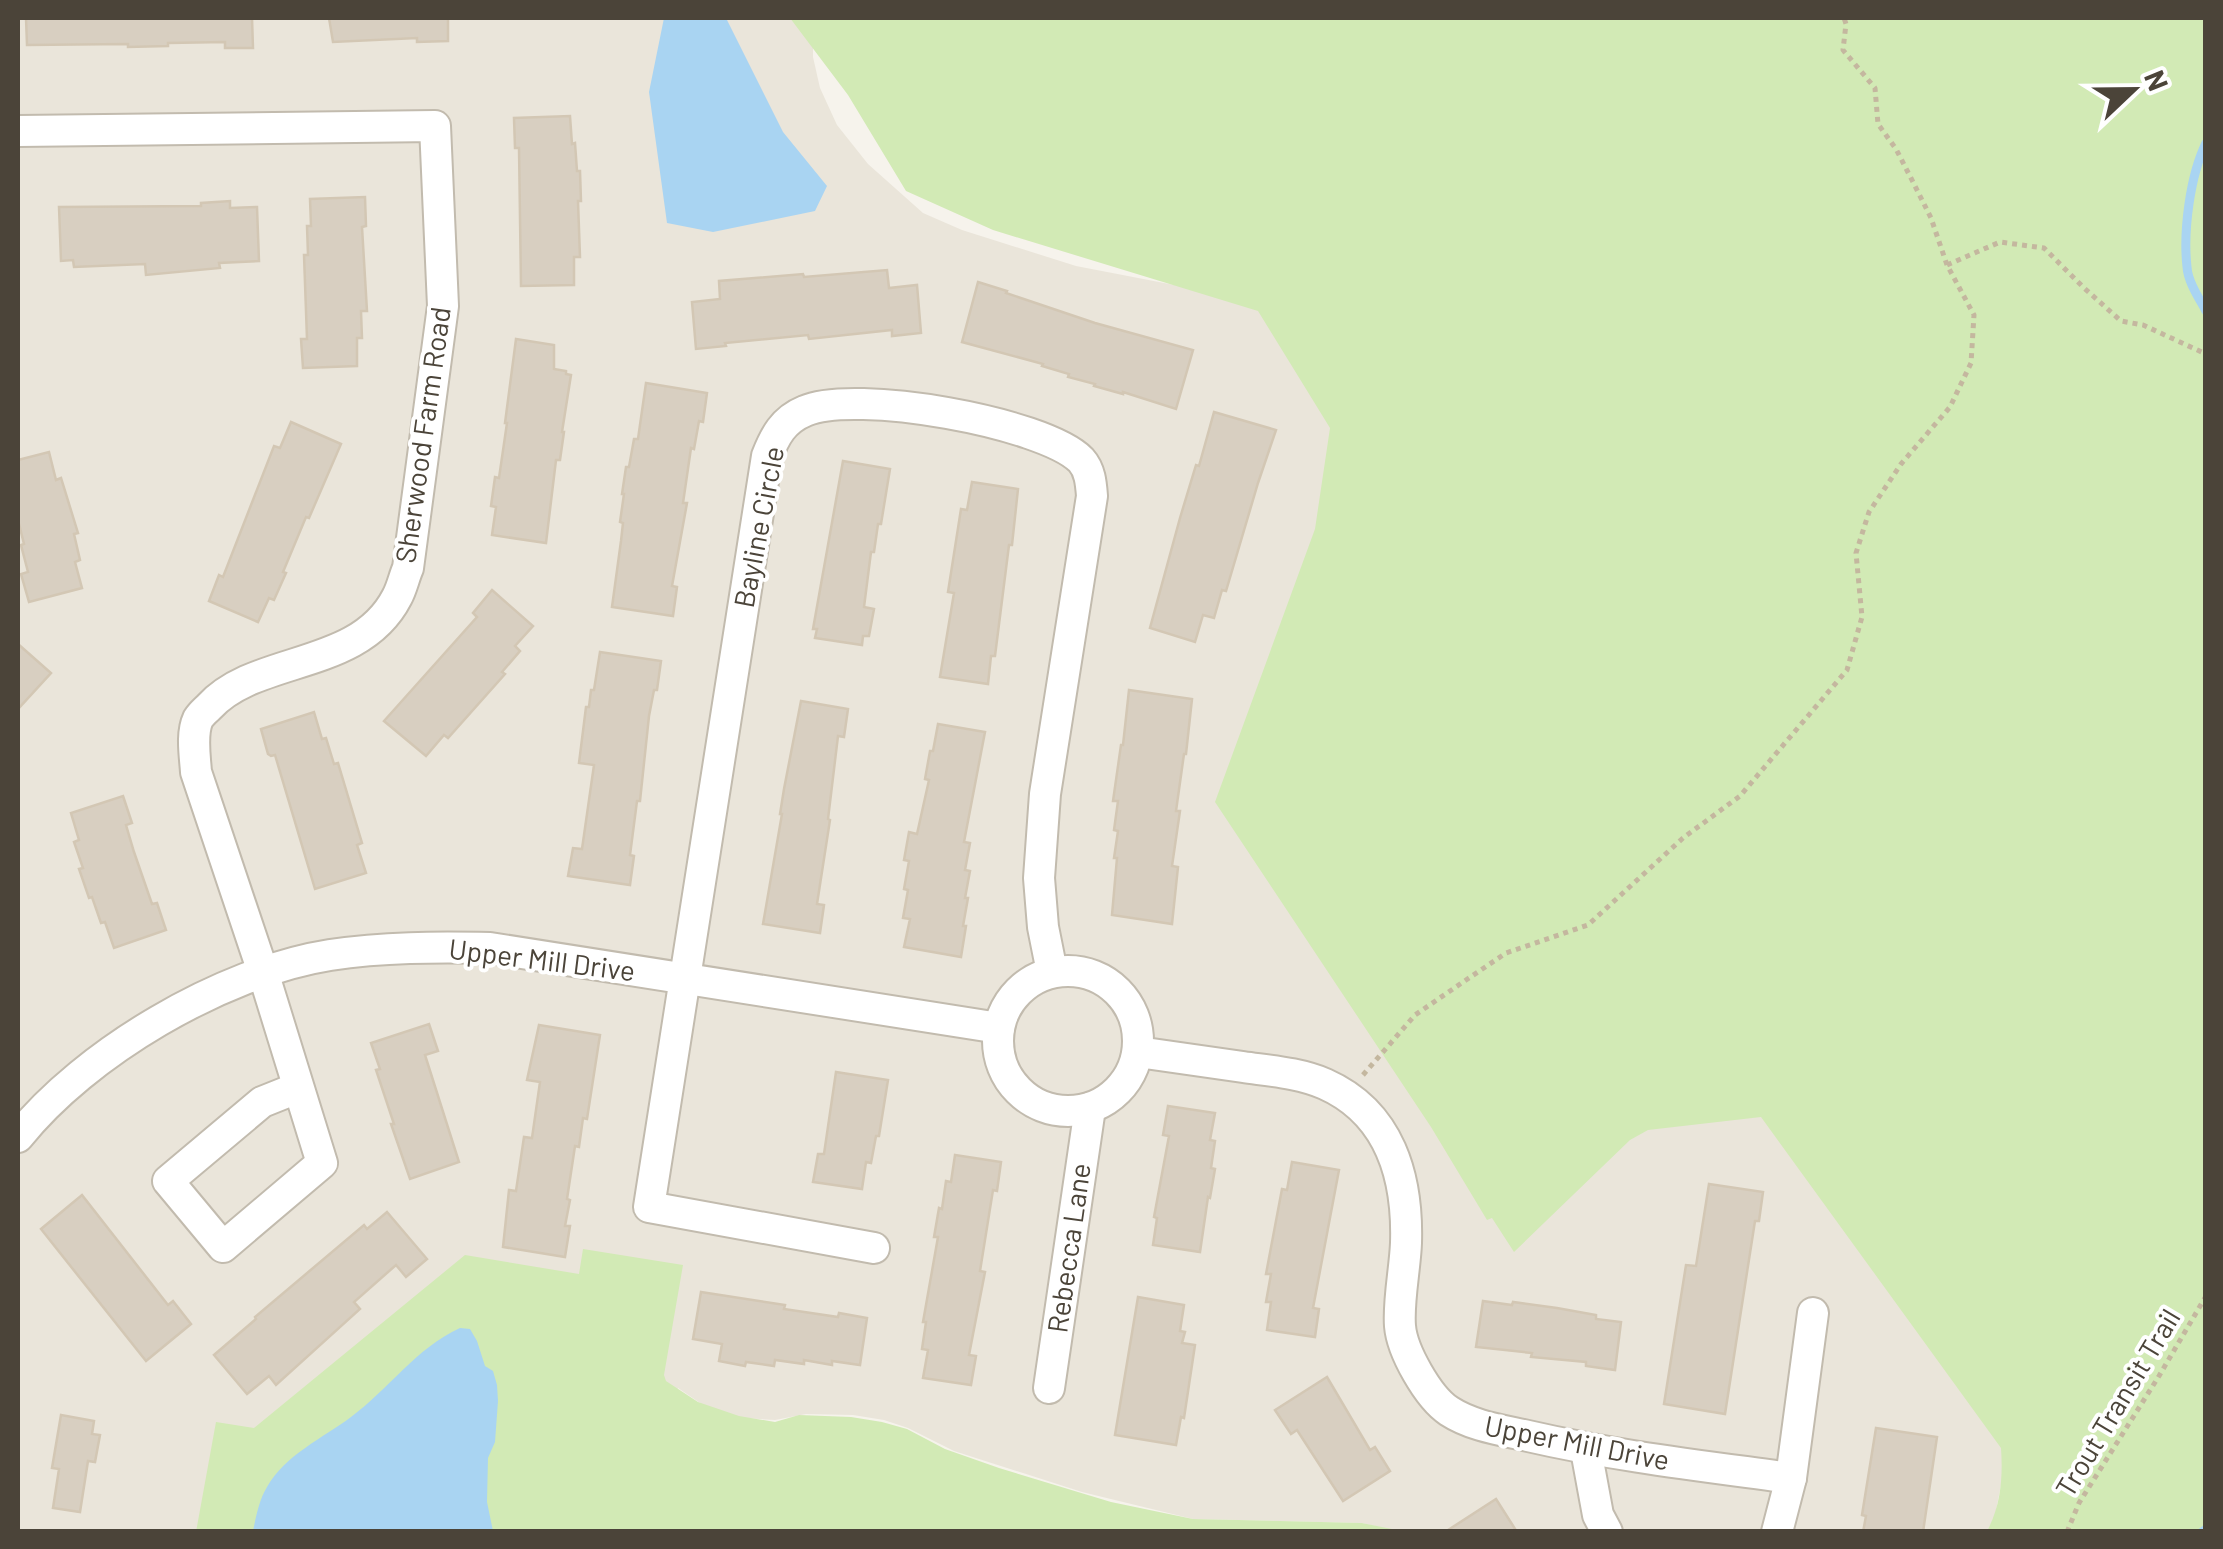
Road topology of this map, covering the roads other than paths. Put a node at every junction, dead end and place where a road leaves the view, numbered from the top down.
1 (18, 130) edge
2 (262, 972) junction
3 (1052, 972) junction
4 (684, 980) junction
5 (999, 1028) junction
6 (1138, 1052) junction
7 (297, 1088) junction
8 (1090, 1108) junction
9 (18, 1137) edge
10 (874, 1248) dead end
11 (1813, 1313) dead end
12 (1049, 1388) dead end
13 (1586, 1450) junction
14 (1791, 1478) junction
15 (1607, 1532) edge
16 (1777, 1532) edge

1 - 2 street, Sherwood Farm Road
2 - 4 street, Upper Mill Drive
2 - 7 street
2 - 9 street, Upper Mill Drive
3 - 4 street, Bayline Circle
3 - 5 street
3 - 6 street
4 - 5 street, Upper Mill Drive
4 - 10 street
5 - 8 street
6 - 8 street
6 - 13 street, Upper Mill Drive
7 - 7 street
8 - 12 street, Rebecca Lane
11 - 14 street
13 - 14 street, Upper Mill Drive
13 - 15 street
14 - 16 street

